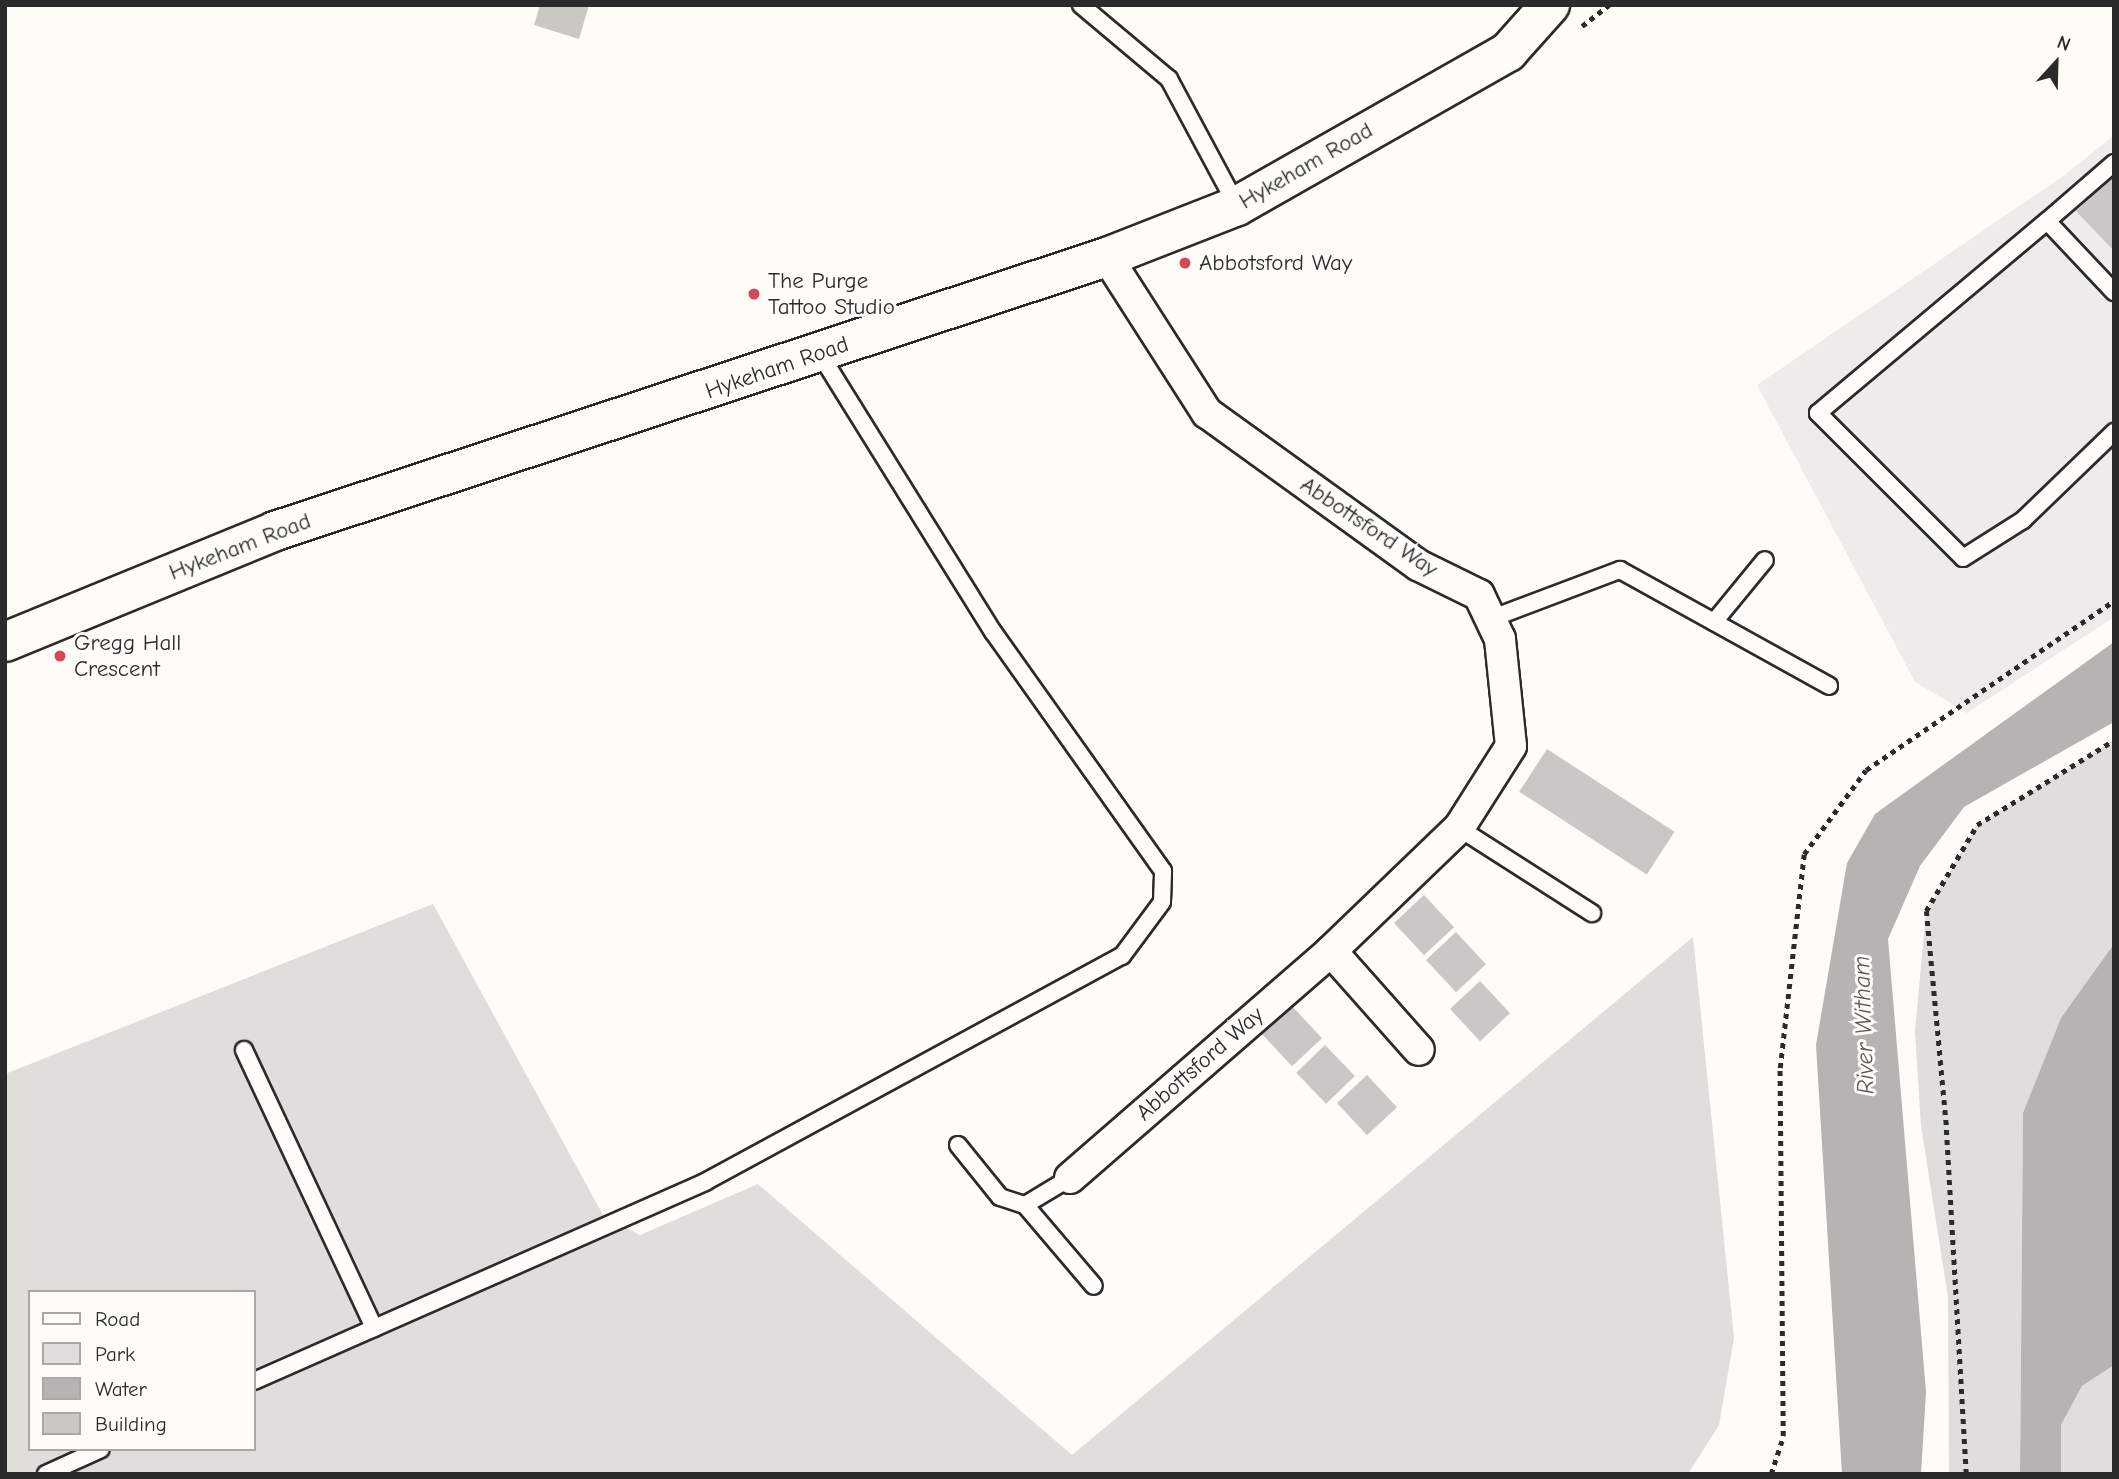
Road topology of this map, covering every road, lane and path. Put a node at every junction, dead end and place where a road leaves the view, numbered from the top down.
1 (1081, 5) edge
2 (1550, 5) edge
3 (2114, 163) edge
4 (1237, 206) junction
5 (2047, 221) junction
6 (1107, 257) junction
7 (2114, 292) edge
8 (819, 354) junction
9 (2114, 432) edge
10 (1765, 561) dead end
11 (2114, 601) edge
12 (1490, 619) junction
13 (1714, 622) junction
14 (5, 642) edge
15 (1829, 687) dead end
16 (2114, 740) edge
17 (1459, 828) junction
18 (1592, 913) dead end
19 (1331, 951) junction
20 (1419, 1050) dead end
21 (244, 1051) dead end
22 (958, 1145) dead end
23 (1070, 1178) joint
24 (1025, 1205) junction
25 (1094, 1286) dead end
26 (374, 1328) junction
27 (256, 1380) edge
28 (97, 1451) edge
29 (46, 1474) edge
30 (1771, 1474) edge
31 (1966, 1474) edge

1 - 4 lane
2 - 4 street, Hykeham Road
3 - 5 lane
4 - 6 street, Hykeham Road
5 - 7 lane
5 - 9 lane
6 - 8 street, Hykeham Road
6 - 12 street, Abbottsford Way
8 - 14 street, Hykeham Road
8 - 26 lane
10 - 13 lane
11 - 30 path
12 - 13 lane
12 - 17 street, Abbottsford Way
13 - 15 lane
16 - 31 path
17 - 18 lane
17 - 19 street, Abbottsford Way
19 - 20 street
19 - 23 street, Abbottsford Way
21 - 26 lane
22 - 24 lane
23 - 24 lane
24 - 25 lane
26 - 27 lane
28 - 29 lane

